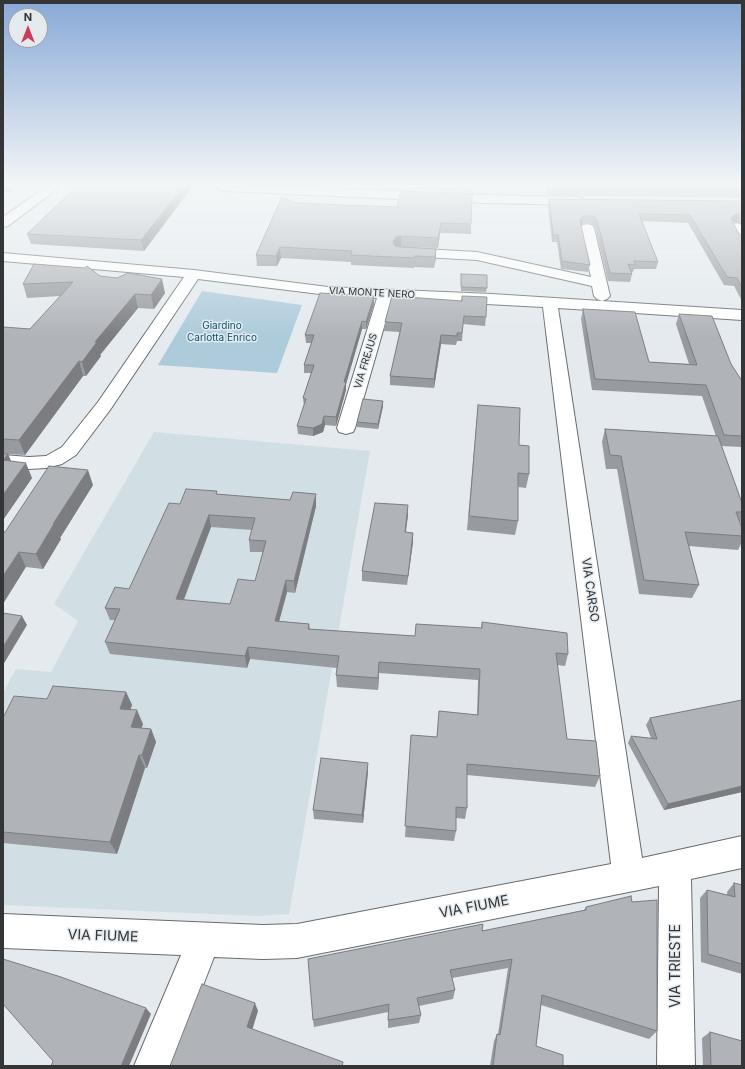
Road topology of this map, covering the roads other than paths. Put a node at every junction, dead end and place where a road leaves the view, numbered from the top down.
1 (589, 237) edge
2 (401, 252) edge
3 (3, 257) edge
4 (194, 274) junction
5 (600, 283) junction
6 (386, 294) junction
7 (550, 303) junction
8 (605, 307) junction
9 (742, 315) edge
10 (346, 428) dead end
11 (3, 461) edge
12 (742, 852) edge
13 (675, 867) junction
14 (629, 877) junction
15 (3, 932) edge
16 (204, 940) junction
17 (154, 1066) edge
18 (676, 1066) edge

1 - 5 street
2 - 5 street
3 - 4 street, VIA MONTE NERO
4 - 6 street, VIA MONTE NERO
4 - 11 street
5 - 8 street
6 - 7 street, VIA MONTE NERO
6 - 10 street, VIA FREJUS
7 - 8 street, VIA MONTE NERO
7 - 14 street, VIA CARSO
8 - 9 street, VIA MONTE NERO
12 - 13 street, VIA FIUME
13 - 14 street, VIA FIUME
13 - 18 street, VIA TRIESTE
14 - 16 street, VIA FIUME
15 - 16 street, VIA FIUME
16 - 17 street

